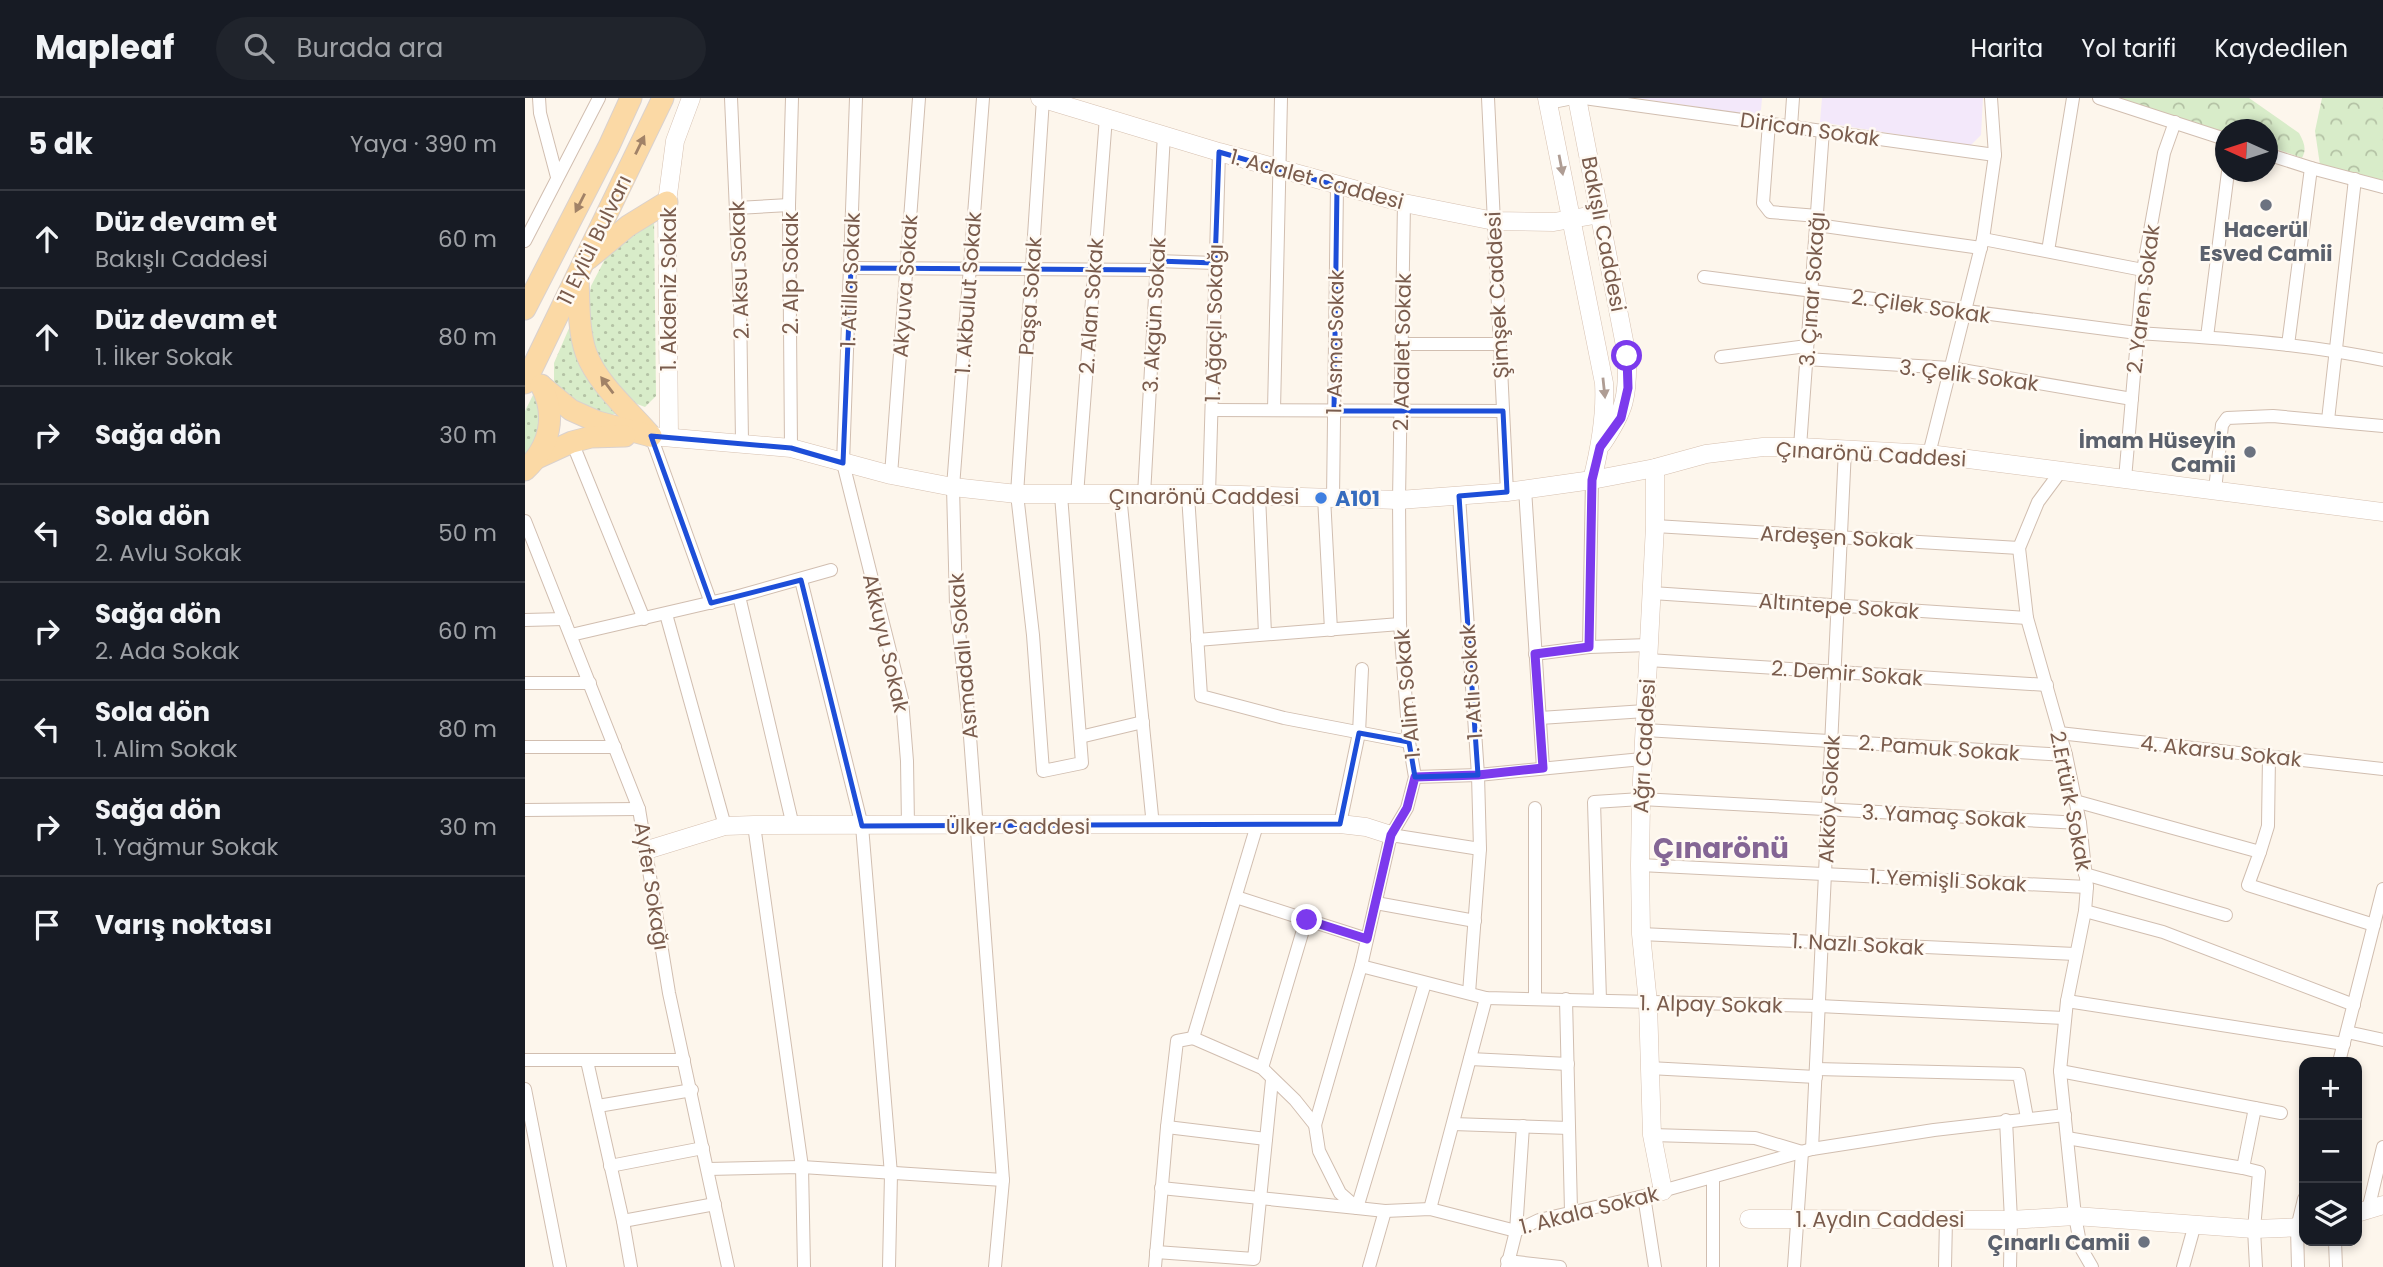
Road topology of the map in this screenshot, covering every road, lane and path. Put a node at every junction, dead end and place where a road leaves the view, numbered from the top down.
1 (539, 98) edge
2 (599, 98) edge
3 (631, 98) edge
4 (663, 98) edge
5 (691, 98) edge
6 (731, 98) edge
7 (792, 98) edge
8 (856, 98) edge
9 (919, 98) edge
10 (983, 98) edge
11 (1041, 98) edge
12 (1280, 98) edge
13 (1488, 98) edge
14 (1575, 98) edge
15 (1584, 98) edge
16 (1793, 98) edge
17 (1991, 98) edge
18 (2073, 98) edge
19 (2099, 98) edge
20 (1548, 101) edge
21 (1106, 117) junction
22 (2175, 122) junction
23 (1769, 123) junction
24 (1791, 126) junction
25 (1823, 130) junction
26 (1164, 134) junction
27 (2215, 136) edge
28 (1219, 152) junction
29 (1994, 155) junction
30 (2278, 157) edge
31 (1277, 168) junction
32 (2311, 168) junction
33 (557, 177) junction
34 (2355, 179) junction
35 (2227, 182) edge
36 (1336, 186) junction
37 (2383, 187) edge
38 (667, 202) junction
39 (1405, 203) junction
40 (789, 205) junction
41 (737, 208) junction
42 (1600, 214) junction
43 (1572, 219) junction
44 (1817, 220) junction
45 (1494, 221) junction
46 (562, 240) junction
47 (525, 241) edge
48 (1982, 244) junction
49 (2048, 251) junction
50 (1215, 262) junction
51 (1157, 266) junction
52 (581, 268) junction
53 (851, 268) junction
54 (906, 269) junction
55 (970, 269) junction
56 (1031, 270) junction
57 (1094, 270) junction
58 (2143, 270) junction
59 (1705, 277) dead end
60 (525, 284) edge
61 (1812, 291) junction
62 (525, 309) edge
63 (1965, 312) junction
64 (2137, 333) junction
65 (2207, 337) junction
66 (1402, 344) junction
67 (1499, 345) junction
68 (2288, 345) junction
69 (2337, 351) junction
70 (1807, 353) junction
71 (1721, 357) dead end
72 (2383, 360) edge
73 (1950, 368) junction
74 (531, 377) edge
75 (2132, 399) junction
76 (1212, 410) junction
77 (1274, 411) junction
78 (1334, 411) junction
79 (1401, 411) junction
80 (1503, 411) junction
81 (2328, 419) junction
82 (2383, 426) edge
83 (660, 437) junction
84 (572, 442) junction
85 (742, 442) junction
86 (1600, 447) junction
87 (1800, 447) junction
88 (792, 448) junction
89 (1845, 449) junction
90 (1929, 454) junction
91 (843, 463) junction
92 (531, 464) edge
93 (1655, 468) junction
94 (2061, 471) junction
95 (891, 475) junction
96 (2125, 479) junction
97 (1592, 480) junction
98 (953, 487) junction
99 (1516, 490) junction
100 (2215, 490) junction
101 (1017, 494) junction
102 (1209, 494) junction
103 (1069, 495) junction
104 (1119, 495) junction
105 (1144, 495) junction
106 (1188, 495) junction
107 (1259, 495) junction
108 (1459, 496) junction
109 (1328, 497) junction
110 (1399, 500) junction
111 (2383, 512) edge
112 (525, 521) edge
113 (1655, 526) junction
114 (1841, 538) junction
115 (2019, 548) junction
116 (525, 557) edge
117 (539, 557) junction
118 (831, 570) dead end
119 (801, 580) junction
120 (1651, 593) junction
121 (739, 596) junction
122 (711, 603) junction
123 (1838, 606) junction
124 (666, 614) junction
125 (2027, 618) junction
126 (564, 619) junction
127 (644, 619) junction
128 (525, 620) edge
129 (1400, 624) junction
130 (1331, 629) junction
131 (1265, 634) junction
132 (571, 635) junction
133 (1197, 640) junction
134 (1589, 647) junction
135 (1648, 652) junction
136 (1535, 654) junction
137 (1362, 669) dead end
138 (1835, 672) junction
139 (525, 682) edge
140 (590, 683) junction
141 (2047, 685) junction
142 (1645, 711) junction
143 (1540, 718) junction
144 (1143, 722) junction
145 (1645, 730) junction
146 (1359, 733) junction
147 (2059, 733) junction
148 (1080, 737) junction
149 (1831, 741) junction
150 (1409, 742) junction
151 (525, 747) edge
152 (615, 747) junction
153 (2066, 755) junction
154 (2269, 757) junction
155 (1642, 759) junction
156 (1082, 763) joint
157 (1543, 768) junction
158 (2383, 769) edge
159 (1478, 775) junction
160 (1415, 777) junction
161 (1640, 799) junction
162 (2075, 801) junction
163 (1535, 808) dead end
164 (639, 809) junction
165 (1828, 809) junction
166 (525, 810) edge
167 (1340, 824) junction
168 (2080, 824) junction
169 (754, 825) junction
170 (862, 825) junction
171 (908, 825) junction
172 (1153, 825) junction
173 (1257, 825) junction
174 (725, 826) junction
175 (793, 826) junction
176 (975, 826) junction
177 (1391, 835) junction
178 (1480, 849) junction
179 (647, 850) junction
180 (2260, 852) junction
181 (1640, 864) junction
182 (1825, 874) junction
183 (2086, 880) junction
184 (2383, 889) edge
185 (1236, 897) junction
186 (1375, 903) junction
187 (2085, 911) junction
188 (2226, 915) dead end
189 (1307, 920) junction
190 (1475, 921) junction
191 (2374, 925) junction
192 (1641, 934) junction
193 (1367, 939) junction
194 (1822, 942) junction
195 (2075, 954) junction
196 (1361, 966) junction
197 (1425, 983) junction
198 (1469, 993) junction
199 (1486, 998) junction
200 (1535, 998) junction
201 (1566, 999) junction
202 (1600, 1000) junction
203 (2067, 1001) junction
204 (1648, 1003) junction
205 (2354, 1005) junction
206 (1819, 1006) junction
207 (2064, 1018) junction
208 (1193, 1038) junction
209 (2345, 1038) junction
210 (2383, 1041) edge
211 (2340, 1057) edge
212 (1470, 1059) junction
213 (525, 1060) edge
214 (684, 1060) junction
215 (587, 1061) junction
216 (1568, 1065) junction
217 (1262, 1068) junction
218 (1649, 1068) junction
219 (2060, 1071) junction
220 (1816, 1073) junction
221 (1272, 1080) junction
222 (525, 1089) edge
223 (692, 1090) junction
224 (598, 1106) junction
225 (2255, 1108) junction
226 (2281, 1113) dead end
227 (2065, 1115) junction
228 (2027, 1118) junction
229 (2006, 1120) junction
230 (1453, 1124) junction
231 (1315, 1125) junction
232 (1523, 1126) junction
233 (1167, 1127) junction
234 (1569, 1128) junction
235 (1652, 1135) junction
236 (2067, 1138) junction
237 (1266, 1139) junction
238 (2383, 1147) edge
239 (703, 1148) junction
240 (1807, 1150) junction
241 (610, 1166) junction
242 (802, 1167) junction
243 (2243, 1168) junction
244 (708, 1169) junction
245 (891, 1174) junction
246 (1713, 1177) junction
247 (1003, 1180) junction
248 (1161, 1188) junction
249 (1663, 1191) junction
250 (1259, 1196) junction
251 (1644, 1196) junction
252 (715, 1204) junction
253 (1357, 1208) junction
254 (1430, 1209) junction
255 (2369, 1209) edge
256 (1385, 1211) junction
257 (1571, 1211) junction
258 (2075, 1216) junction
259 (1749, 1219) dead end
260 (1946, 1219) junction
261 (1799, 1220) junction
262 (2011, 1220) junction
263 (623, 1221) junction
264 (2195, 1224) junction
265 (2299, 1228) edge
266 (2254, 1229) junction
267 (1516, 1231) junction
268 (2299, 1246) edge
269 (2335, 1246) edge
270 (1156, 1252) junction
271 (1507, 1264) edge
272 (560, 1267) edge
273 (631, 1267) edge
274 (729, 1267) edge
275 (804, 1267) edge
276 (889, 1267) edge
277 (995, 1267) edge
278 (1155, 1267) edge
279 (1369, 1267) edge
280 (1560, 1267) edge
281 (1655, 1267) edge
282 (1713, 1267) edge
283 (1794, 1267) edge
284 (1945, 1267) edge
285 (2010, 1267) edge
286 (2092, 1267) edge
287 (2183, 1267) edge
288 (2256, 1267) edge
289 (2298, 1267) edge
290 (2336, 1267) edge

1 - 33 street
2 - 33 street
3 -> 46 main road, 11 Eylül Bulvarı
52 -> 4 main road, 11 Eylül Bulvarı
5 - 38 main road, 1. Akdeniz Sokak
6 - 41 street, 2. Aksu Sokak
7 - 40 street, 2. Alp Sokak
8 - 53 street, 1. Atilla Sokak
9 - 54 street, Akyuva Sokak
10 - 55 street, 1. Akbulut Sokak
11 - 21 main road, 1. Adalet Caddesi
11 - 56 street, Paşa Sokak
12 - 31 street
13 - 45 street, Şimşek Caddesi
14 - 20 street
14 - 42 main road, Bakışlı Caddesi
15 - 23 street, Dirican Sokak
16 - 24 street
17 - 29 street
18 - 49 street
19 - 22 street
20 -> 43 main road, Bakışlı Caddesi
21 - 26 main road, 1. Adalet Caddesi
21 - 57 street, 2. Alan Sokak
22 - 27 street
22 - 58 street, 2. Yaren Sokak
23 - 24 street, Dirican Sokak
23 - 44 street
24 - 25 street, Dirican Sokak
25 - 29 street, Dirican Sokak
25 - 44 street, 3. Çınar Sokağı
26 - 28 main road, 1. Adalet Caddesi
26 - 51 street, 3. Akgün Sokak
28 - 31 main road, 1. Adalet Caddesi
28 - 50 street, 1. Ağaçlı Sokağı
29 - 48 street
30 - 32 street
31 - 36 main road, 1. Adalet Caddesi
31 - 77 street
32 - 34 street
32 - 68 street
33 - 47 street
34 - 37 street
34 - 69 street
35 - 65 street
36 - 39 main road, 1. Adalet Caddesi
36 - 78 street, 1. Asma Sokak
38 - 52 main road
38 - 83 main road, 1. Akdeniz Sokak
39 - 45 main road, 1. Adalet Caddesi
39 - 66 street, 2. Adalet Sokak
40 - 41 street
40 - 88 street, 2. Alp Sokak
41 - 85 street, 2. Aksu Sokak
42 - 43 main road, 1. Adalet Caddesi
42 - 86 main road, Bakışlı Caddesi
43 - 45 main road, 1. Adalet Caddesi
43 -> 86 main road, Bakışlı Caddesi
44 - 48 street
44 - 61 street, 3. Çınar Sokağı
45 - 67 street, Şimşek Caddesi
46 - 60 main road
46 - 62 main road, 11 Eylül Bulvarı
48 - 49 street
48 - 63 street
49 - 58 street
50 - 51 street
50 - 76 street, 1. Ağaçlı Sokağı
51 - 57 street
51 - 105 street, 3. Akgün Sokak
52 - 74 main road, 11 Eylül Bulvarı
83 -> 52 main road
53 - 54 street
53 - 91 street, 1. Atilla Sokak
54 - 55 street
54 - 95 street, Akyuva Sokak
55 - 56 street
55 - 98 street, 1. Akbulut Sokak
56 - 57 street
56 - 101 street, Paşa Sokak
57 - 103 street, 2. Alan Sokak
58 - 64 street, 2. Yaren Sokak
59 - 61 street, 2. Çilek Sokak
61 - 63 street, 2. Çilek Sokak
61 - 70 street, 3. Çınar Sokağı
63 - 64 street, 2. Çilek Sokak
63 - 73 street
64 - 65 street, 2. Çilek Sokak
64 - 75 street, 2. Yaren Sokak
65 - 68 street, 2. Çilek Sokak
66 - 67 street
66 - 79 street, 2. Adalet Sokak
67 - 80 street, Şimşek Caddesi
68 - 69 street, 2. Çilek Sokak
69 - 72 street, 2. Çilek Sokak
69 - 81 street
70 - 71 street, 3. Çelik Sokak
70 - 73 street, 3. Çelik Sokak
70 - 87 street, 3. Çınar Sokağı
73 - 75 street, 3. Çelik Sokak
73 - 90 street
74 - 83 main road
74 - 92 main road
75 - 96 street, 2. Yaren Sokak
76 - 77 street
76 - 102 street, 1. Ağaçlı Sokağı
77 - 78 street
78 - 79 street
78 - 109 street, 1. Asma Sokak
79 - 80 street
79 - 110 street, 2. Adalet Sokak
80 - 99 street, Şimşek Caddesi
81 - 82 street
81 - 100 street
83 - 84 main road
83 - 85 main road, Çınarönü Caddesi
83 - 122 street
84 - 92 main road
84 - 127 street
85 - 88 main road, Çınarönü Caddesi
86 - 97 main road, Bakışlı Caddesi
87 - 89 main road, Çınarönü Caddesi
87 - 93 main road, Çınarönü Caddesi
88 - 91 main road, Çınarönü Caddesi
89 - 90 main road, Çınarönü Caddesi
89 - 114 street, Akköy Sokak
90 - 94 main road, Çınarönü Caddesi
91 - 95 main road, Çınarönü Caddesi
91 - 171 street, Akkuyu Sokak
93 - 97 main road, Çınarönü Caddesi
93 - 113 main road, Ağrı Caddesi
94 - 96 main road, Çınarönü Caddesi
94 - 115 street, 2.Ertürk Sokak
95 - 98 main road, Çınarönü Caddesi
96 - 100 main road, Çınarönü Caddesi
97 - 99 main road, Çınarönü Caddesi
97 - 134 street
98 - 101 main road, Çınarönü Caddesi
98 - 176 street, Asmadalı Sokak
99 - 108 main road, Çınarönü Caddesi
99 - 136 street, Şimşek Caddesi
100 - 111 main road, Çınarönü Caddesi
101 - 103 main road, Çınarönü Caddesi
101 - 156 street, Paşa Sokak
102 - 106 main road, Çınarönü Caddesi
102 - 107 main road, Çınarönü Caddesi
103 - 104 main road, Çınarönü Caddesi
103 - 148 street, 2. Alan Sokak
104 - 105 main road, Çınarönü Caddesi
104 - 144 street
105 - 106 main road, Çınarönü Caddesi
106 - 133 street
107 - 109 main road, Çınarönü Caddesi
107 - 131 street
108 - 110 main road, Çınarönü Caddesi
108 - 159 street, 1. Atlı Sokak
109 - 110 main road, Çınarönü Caddesi
109 - 130 street, 1. Asma Sokak
110 - 129 street, 1. Alim Sokak
112 - 117 street, Ayfer Sokağı
113 - 114 street, Ardeşen Sokak
113 - 120 main road, Ağrı Caddesi
114 - 115 street, Ardeşen Sokak
114 - 123 street, Akköy Sokak
115 - 125 street, 2.Ertürk Sokak
116 - 117 street
117 - 126 street, Ayfer Sokağı
118 - 119 street
119 - 121 street
119 - 170 street
120 - 123 street, Altıntepe Sokak
120 - 135 main road, Ağrı Caddesi
121 - 122 street
121 - 175 street
122 - 124 street
123 - 125 street, Altıntepe Sokak
123 - 138 street, Akköy Sokak
124 - 127 street
124 - 174 street
125 - 141 street, 2.Ertürk Sokak
126 - 128 street
126 - 132 street, Ayfer Sokağı
127 - 132 street
129 - 130 street
129 - 150 street, 1. Alim Sokak
130 - 131 street
131 - 133 street
132 - 140 street, Ayfer Sokağı
133 - 146 street
134 - 135 street, 2. Demir Sokak
134 - 136 street, 2. Demir Sokak
135 - 138 street, 2. Demir Sokak
135 - 142 main road, Ağrı Caddesi
136 - 143 street, Şimşek Caddesi
137 - 146 street
138 - 141 street, 2. Demir Sokak
138 - 149 street, Akköy Sokak
139 - 140 street
140 - 152 street, Ayfer Sokağı
141 - 147 street, 2.Ertürk Sokak
142 - 143 street
142 - 145 main road, Ağrı Caddesi
143 - 157 street, Şimşek Caddesi
144 - 148 street
144 - 172 street
145 - 149 street, 2. Pamuk Sokak
145 - 155 main road, Ağrı Caddesi
146 - 150 street
146 - 167 street
147 - 153 street, 2.Ertürk Sokak
147 - 154 street, 4. Akarsu Sokak
148 - 156 street, 2. Alan Sokak
149 - 153 street, 2. Pamuk Sokak
149 - 165 street, Akköy Sokak
150 - 160 street, 1. Alim Sokak
151 - 152 street
152 - 164 street, Ayfer Sokağı
153 - 162 street, 2.Ertürk Sokak
154 - 158 street, 4. Akarsu Sokak
154 - 180 street
155 - 157 street
155 - 161 main road, Ağrı Caddesi
157 - 159 street
159 - 160 street
159 - 178 street, 1. Atlı Sokak
160 - 177 street, 1. Alim Sokak
161 - 165 street, 3. Yamaç Sokak
161 - 181 main road, Ağrı Caddesi
161 - 202 street, 3. Yamaç Sokak
162 - 168 street, 2.Ertürk Sokak
162 - 180 street
163 - 200 street
164 - 166 street
164 - 179 street, Ayfer Sokağı
165 - 168 street, 3. Yamaç Sokak
165 - 182 street, Akköy Sokak
167 - 173 main road, Ülker Caddesi
167 - 177 main road, Ülker Caddesi
168 - 183 street, 2.Ertürk Sokak
169 - 174 main road, Ülker Caddesi
169 - 175 main road, Ülker Caddesi
169 - 242 street
170 - 171 main road, Ülker Caddesi
170 - 175 main road, Ülker Caddesi
170 - 245 street
171 - 176 main road, Ülker Caddesi
172 - 173 main road, Ülker Caddesi
172 - 176 main road, Ülker Caddesi
173 - 185 street
174 - 179 main road, Ülker Caddesi
176 - 247 street, Asmadalı Sokak
177 - 178 street
177 - 186 street, 1. Alim Sokak
178 - 190 street, 1. Atlı Sokak
179 - 214 street, Ayfer Sokağı
180 - 191 street
181 - 182 street, 1. Yemişli Sokak
181 - 192 main road, Ağrı Caddesi
182 - 183 street, 1. Yemişli Sokak
182 - 194 street, Akköy Sokak
183 - 187 street, 2.Ertürk Sokak
183 - 188 street, 1. Yemişli Sokak
184 - 191 street
185 - 189 street
185 - 208 street
186 - 190 street
186 - 193 street, 1. Alim Sokak
187 - 195 street, 2.Ertürk Sokak
187 - 205 street
189 - 193 street
189 - 217 street
190 - 198 street, 1. Atlı Sokak
191 - 205 street
192 - 194 street, 1. Nazlı Sokak
192 - 204 main road, Ağrı Caddesi
193 - 196 street, 1. Alim Sokak
194 - 195 street, 1. Nazlı Sokak
194 - 206 street, Akköy Sokak
195 - 203 street, 2.Ertürk Sokak
196 - 197 street, 1. Alpay Sokak
196 - 231 street, 1. Alim Sokak
197 - 198 street, 1. Alpay Sokak
197 - 253 street
198 - 199 street, 1. Alpay Sokak
199 - 200 street, 1. Alpay Sokak
199 - 212 street
200 - 201 street, 1. Alpay Sokak
201 - 202 street, 1. Alpay Sokak
201 - 216 street
202 - 204 street, 1. Alpay Sokak
203 - 207 street, 2.Ertürk Sokak
203 - 209 street
204 - 206 street, 1. Alpay Sokak
204 - 218 main road, Ağrı Caddesi
205 - 209 street
206 - 207 street, 1. Alpay Sokak
206 - 220 street, Akköy Sokak
207 - 219 street, 2.Ertürk Sokak
208 - 217 street
208 - 233 street
209 - 210 street
209 - 211 street
212 - 216 street
212 - 230 street
213 - 215 street
214 - 215 street
214 - 223 street, Ayfer Sokağı
215 - 224 street
216 - 234 street
217 - 221 street
218 - 220 street
218 - 235 main road, Ağrı Caddesi
219 - 225 street
219 - 227 street, 2.Ertürk Sokak
220 - 228 street
220 - 240 street, Akköy Sokak
221 - 231 street
221 - 237 street
222 - 272 street
223 - 224 street
223 - 239 street, Ayfer Sokağı
224 - 241 street
225 - 226 street
225 - 243 street
227 - 228 street, 1. Akala Sokak
227 - 236 street, 2.Ertürk Sokak
228 - 229 street, 1. Akala Sokak
229 - 240 street, 1. Akala Sokak
229 - 262 street
230 - 232 street
230 - 254 street
231 - 253 street
232 - 234 street
232 - 267 street
233 - 237 street
233 - 248 street
234 - 257 street
235 - 240 street
235 - 249 main road, Ağrı Caddesi
236 - 243 street
236 - 258 street, 2.Ertürk Sokak
237 - 250 street
238 - 255 street
239 - 241 street
239 - 244 street, Ayfer Sokağı
240 - 246 street, 1. Akala Sokak
240 - 261 street, Akköy Sokak
241 - 263 street
242 - 244 street
242 - 245 street
242 - 275 street
243 - 266 street
244 - 252 street, Ayfer Sokağı
245 - 247 street
245 - 276 street
246 - 249 street, 1. Akala Sokak
246 - 282 street
247 - 277 street, Asmadalı Sokak
248 - 250 street, 1. Akala Sokak
248 - 270 street
249 - 251 street, 1. Akala Sokak
250 - 253 street, 1. Akala Sokak
250 - 270 street
251 - 257 street, 1. Akala Sokak
251 - 281 street
252 - 263 street
252 - 274 street, Ayfer Sokağı
253 - 256 street, 1. Akala Sokak
254 - 256 street, 1. Akala Sokak
254 - 267 street, 1. Akala Sokak
256 - 279 street
257 - 267 street, 1. Akala Sokak
258 - 262 main road, 1. Aydın Caddesi
258 - 264 main road, 1. Aydın Caddesi
258 - 286 street, 2.Ertürk Sokak
259 - 261 main road, 1. Aydın Caddesi
260 - 261 main road, 1. Aydın Caddesi
260 - 262 main road, 1. Aydın Caddesi
260 - 284 street
261 - 283 street, Akköy Sokak
262 - 285 street
263 - 273 street
264 - 266 main road, 1. Aydın Caddesi
264 - 287 street
265 - 266 main road, 1. Aydın Caddesi
266 - 288 street
267 - 271 street
268 - 289 street
269 - 290 street
270 - 278 street
271 - 280 street

